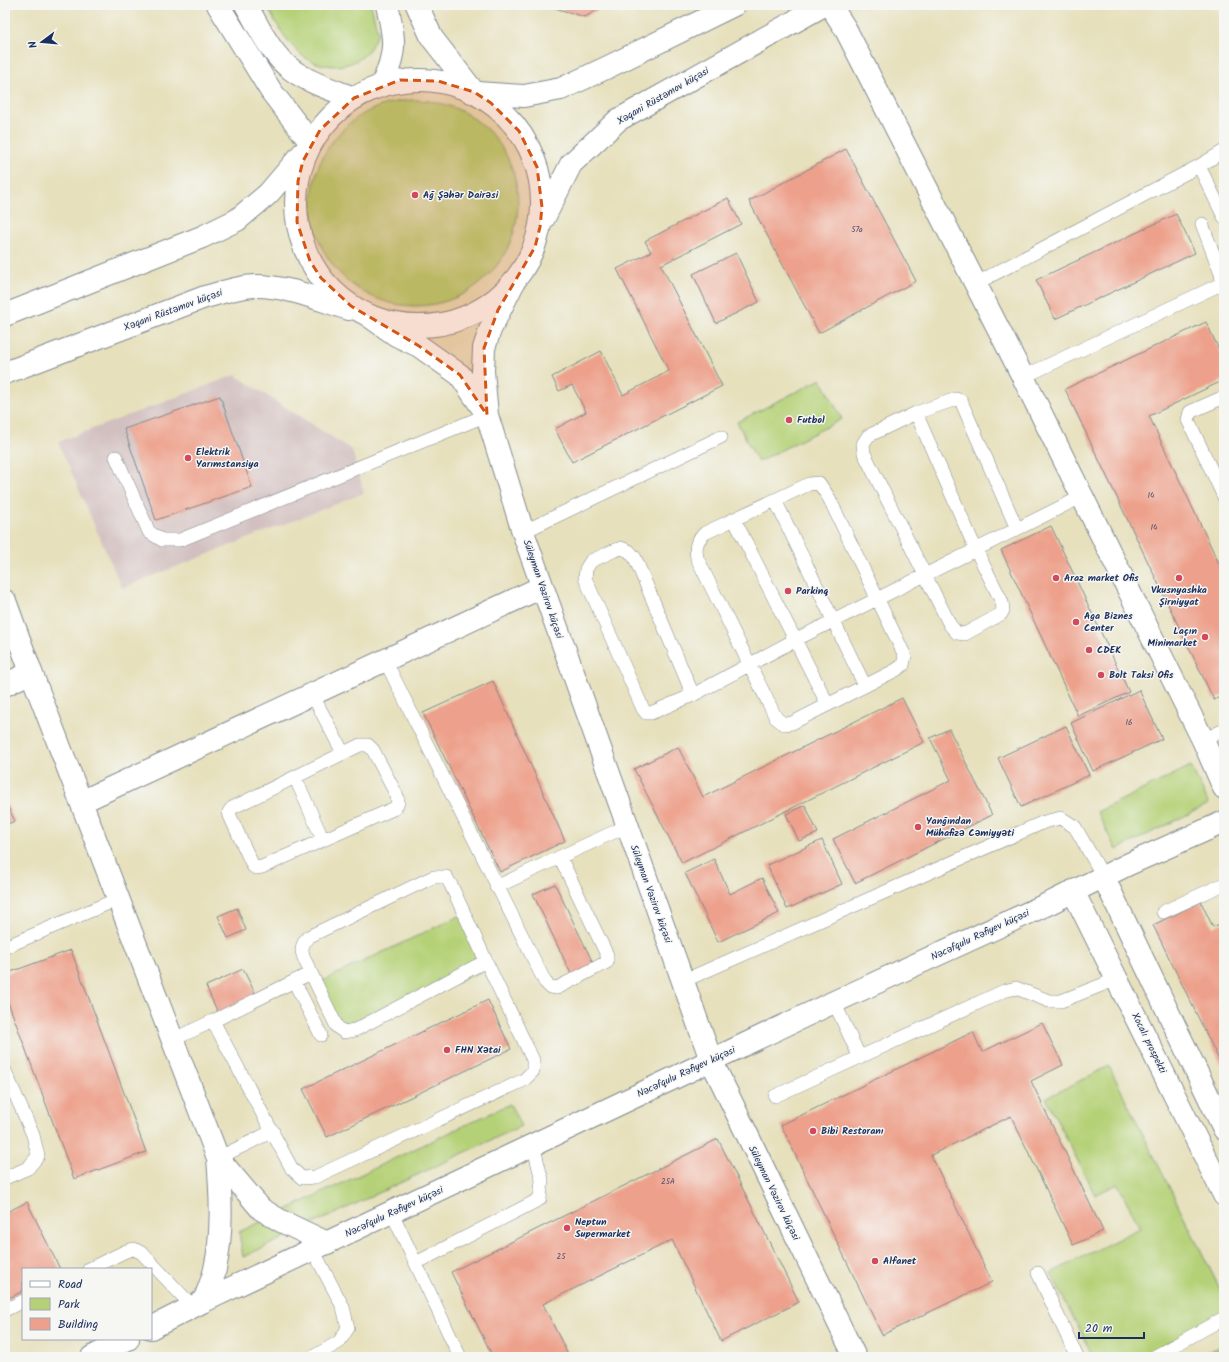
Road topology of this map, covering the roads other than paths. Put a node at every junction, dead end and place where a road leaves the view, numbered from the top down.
1 (218, 5) edge
2 (246, 5) edge
3 (387, 5) edge
4 (417, 5) edge
5 (734, 5) edge
6 (824, 5) edge
7 (830, 5) edge
8 (382, 85) junction
9 (474, 92) junction
10 (354, 98) junction
11 (311, 143) junction
12 (1224, 150) edge
13 (1199, 166) junction
14 (1224, 217) edge
15 (1202, 224) dead end
16 (540, 227) junction
17 (513, 284) junction
18 (975, 284) junction
19 (5, 315) edge
20 (369, 316) junction
21 (5, 373) edge
22 (1023, 377) junction
23 (1224, 397) edge
24 (916, 413) junction
25 (487, 415) junction
26 (721, 437) dead end
27 (116, 457) dead end
28 (1224, 497) edge
29 (1081, 498) junction
30 (775, 500) junction
31 (734, 519) junction
32 (1017, 529) junction
33 (523, 532) junction
34 (976, 550) junction
35 (926, 574) junction
36 (542, 587) junction
37 (878, 598) junction
38 (5, 601) edge
39 (834, 621) junction
40 (795, 640) junction
41 (385, 660) junction
42 (749, 665) junction
43 (31, 672) junction
44 (5, 685) edge
45 (865, 686) junction
46 (312, 694) junction
47 (693, 694) junction
48 (828, 705) junction
49 (1224, 730) edge
50 (1203, 740) junction
51 (343, 753) junction
52 (295, 777) junction
53 (1224, 788) edge
54 (81, 802) junction
55 (1224, 822) edge
56 (627, 826) junction
57 (323, 840) junction
58 (560, 857) junction
59 (1103, 876) junction
60 (1224, 884) edge
61 (496, 887) junction
62 (1073, 891) junction
63 (118, 899) junction
64 (1163, 912) dead end
65 (5, 947) edge
66 (486, 961) junction
67 (311, 973) junction
68 (1117, 979) junction
69 (294, 981) junction
70 (683, 981) junction
71 (834, 1002) junction
72 (213, 1021) junction
73 (321, 1035) dead end
74 (172, 1040) junction
75 (860, 1058) junction
76 (711, 1060) junction
77 (5, 1071) edge
78 (774, 1096) dead end
79 (1224, 1129) edge
80 (273, 1131) junction
81 (533, 1145) junction
82 (218, 1158) junction
83 (5, 1178) edge
84 (1224, 1195) edge
85 (392, 1213) junction
86 (320, 1246) junction
87 (416, 1264) junction
88 (91, 1268) edge
89 (1038, 1273) dead end
90 (22, 1302) edge
91 (199, 1304) junction
92 (5, 1310) edge
93 (1224, 1318) edge
94 (152, 1328) edge
95 (126, 1340) edge
96 (92, 1357) edge
97 (313, 1357) edge
98 (460, 1357) edge
99 (855, 1357) edge
100 (1077, 1357) edge
101 (1154, 1357) edge

1 - 11 street
2 - 10 street
3 - 8 street
4 - 9 street
5 - 9 street
6 - 16 street, Xəqani Rüstəmov küçəsi
7 - 18 street
8 - 9 street
8 - 10 street
9 - 16 street
10 - 11 street
11 - 19 street
11 - 20 street
12 - 13 lane
13 - 14 lane
13 - 18 lane
15 - 22 lane
16 - 17 street
17 - 20 street
17 - 25 street
18 - 22 street
20 - 21 street, Xəqani Rüstəmov küçəsi
20 - 25 street
22 - 29 street
23 - 28 lane
24 - 32 lane
24 - 34 lane
24 - 35 lane
25 - 27 lane
25 - 33 street, Süleyman Vəzirov küçəsi
26 - 33 lane
29 - 32 lane
29 - 50 street
30 - 31 lane
30 - 37 lane
30 - 39 lane
31 - 40 lane
31 - 42 lane
32 - 34 lane
33 - 36 street, Süleyman Vəzirov küçəsi
34 - 35 lane
34 - 35 lane
35 - 37 lane
36 - 41 street
36 - 56 street, Süleyman Vəzirov küçəsi
37 - 39 lane
37 - 45 lane
38 - 43 street
39 - 40 lane
39 - 45 lane
40 - 42 lane
40 - 48 lane
41 - 46 street
41 - 61 lane
42 - 47 lane
42 - 48 lane
43 - 44 street
43 - 54 street
45 - 48 lane
46 - 51 lane
46 - 54 street
47 - 47 lane
49 - 50 lane
50 - 53 street
51 - 52 lane
51 - 57 lane
52 - 57 lane
52 - 57 lane
54 - 63 street
55 - 59 street, Nəcəfqulu Rəfiyev küçəsi
56 - 58 lane
56 - 70 street, Süleyman Vəzirov küçəsi
58 - 61 lane
58 - 61 lane
59 - 62 street, Nəcəfqulu Rəfiyev küçəsi
59 - 70 lane
59 - 79 street
60 - 64 lane
62 - 68 street, Xocalı prospekti
62 - 71 street, Nəcəfqulu Rəfiyev küçəsi
63 - 65 lane
63 - 74 street
66 - 67 lane
66 - 67 lane
66 - 80 lane
67 - 69 lane
68 - 75 lane
68 - 84 street, Xocalı prospekti
69 - 72 lane
69 - 73 lane
70 - 76 street, Süleyman Vəzirov küçəsi
71 - 75 lane
71 - 76 street, Nəcəfqulu Rəfiyev küçəsi
72 - 74 lane
72 - 80 lane
74 - 82 street
75 - 78 lane
76 - 81 street, Nəcəfqulu Rəfiyev küçəsi
76 - 99 street, Süleyman Vəzirov küçəsi
77 - 83 lane
80 - 82 lane
81 - 85 street, Nəcəfqulu Rəfiyev küçəsi
81 - 87 lane
82 - 86 street
82 - 91 street
85 - 86 street, Nəcəfqulu Rəfiyev küçəsi
85 - 87 lane
86 - 91 street, Nəcəfqulu Rəfiyev küçəsi
86 - 97 lane
87 - 98 lane
88 - 91 lane
89 - 100 lane
90 - 92 lane
91 - 94 street, Nəcəfqulu Rəfiyev küçəsi
93 - 101 lane
95 - 96 street

